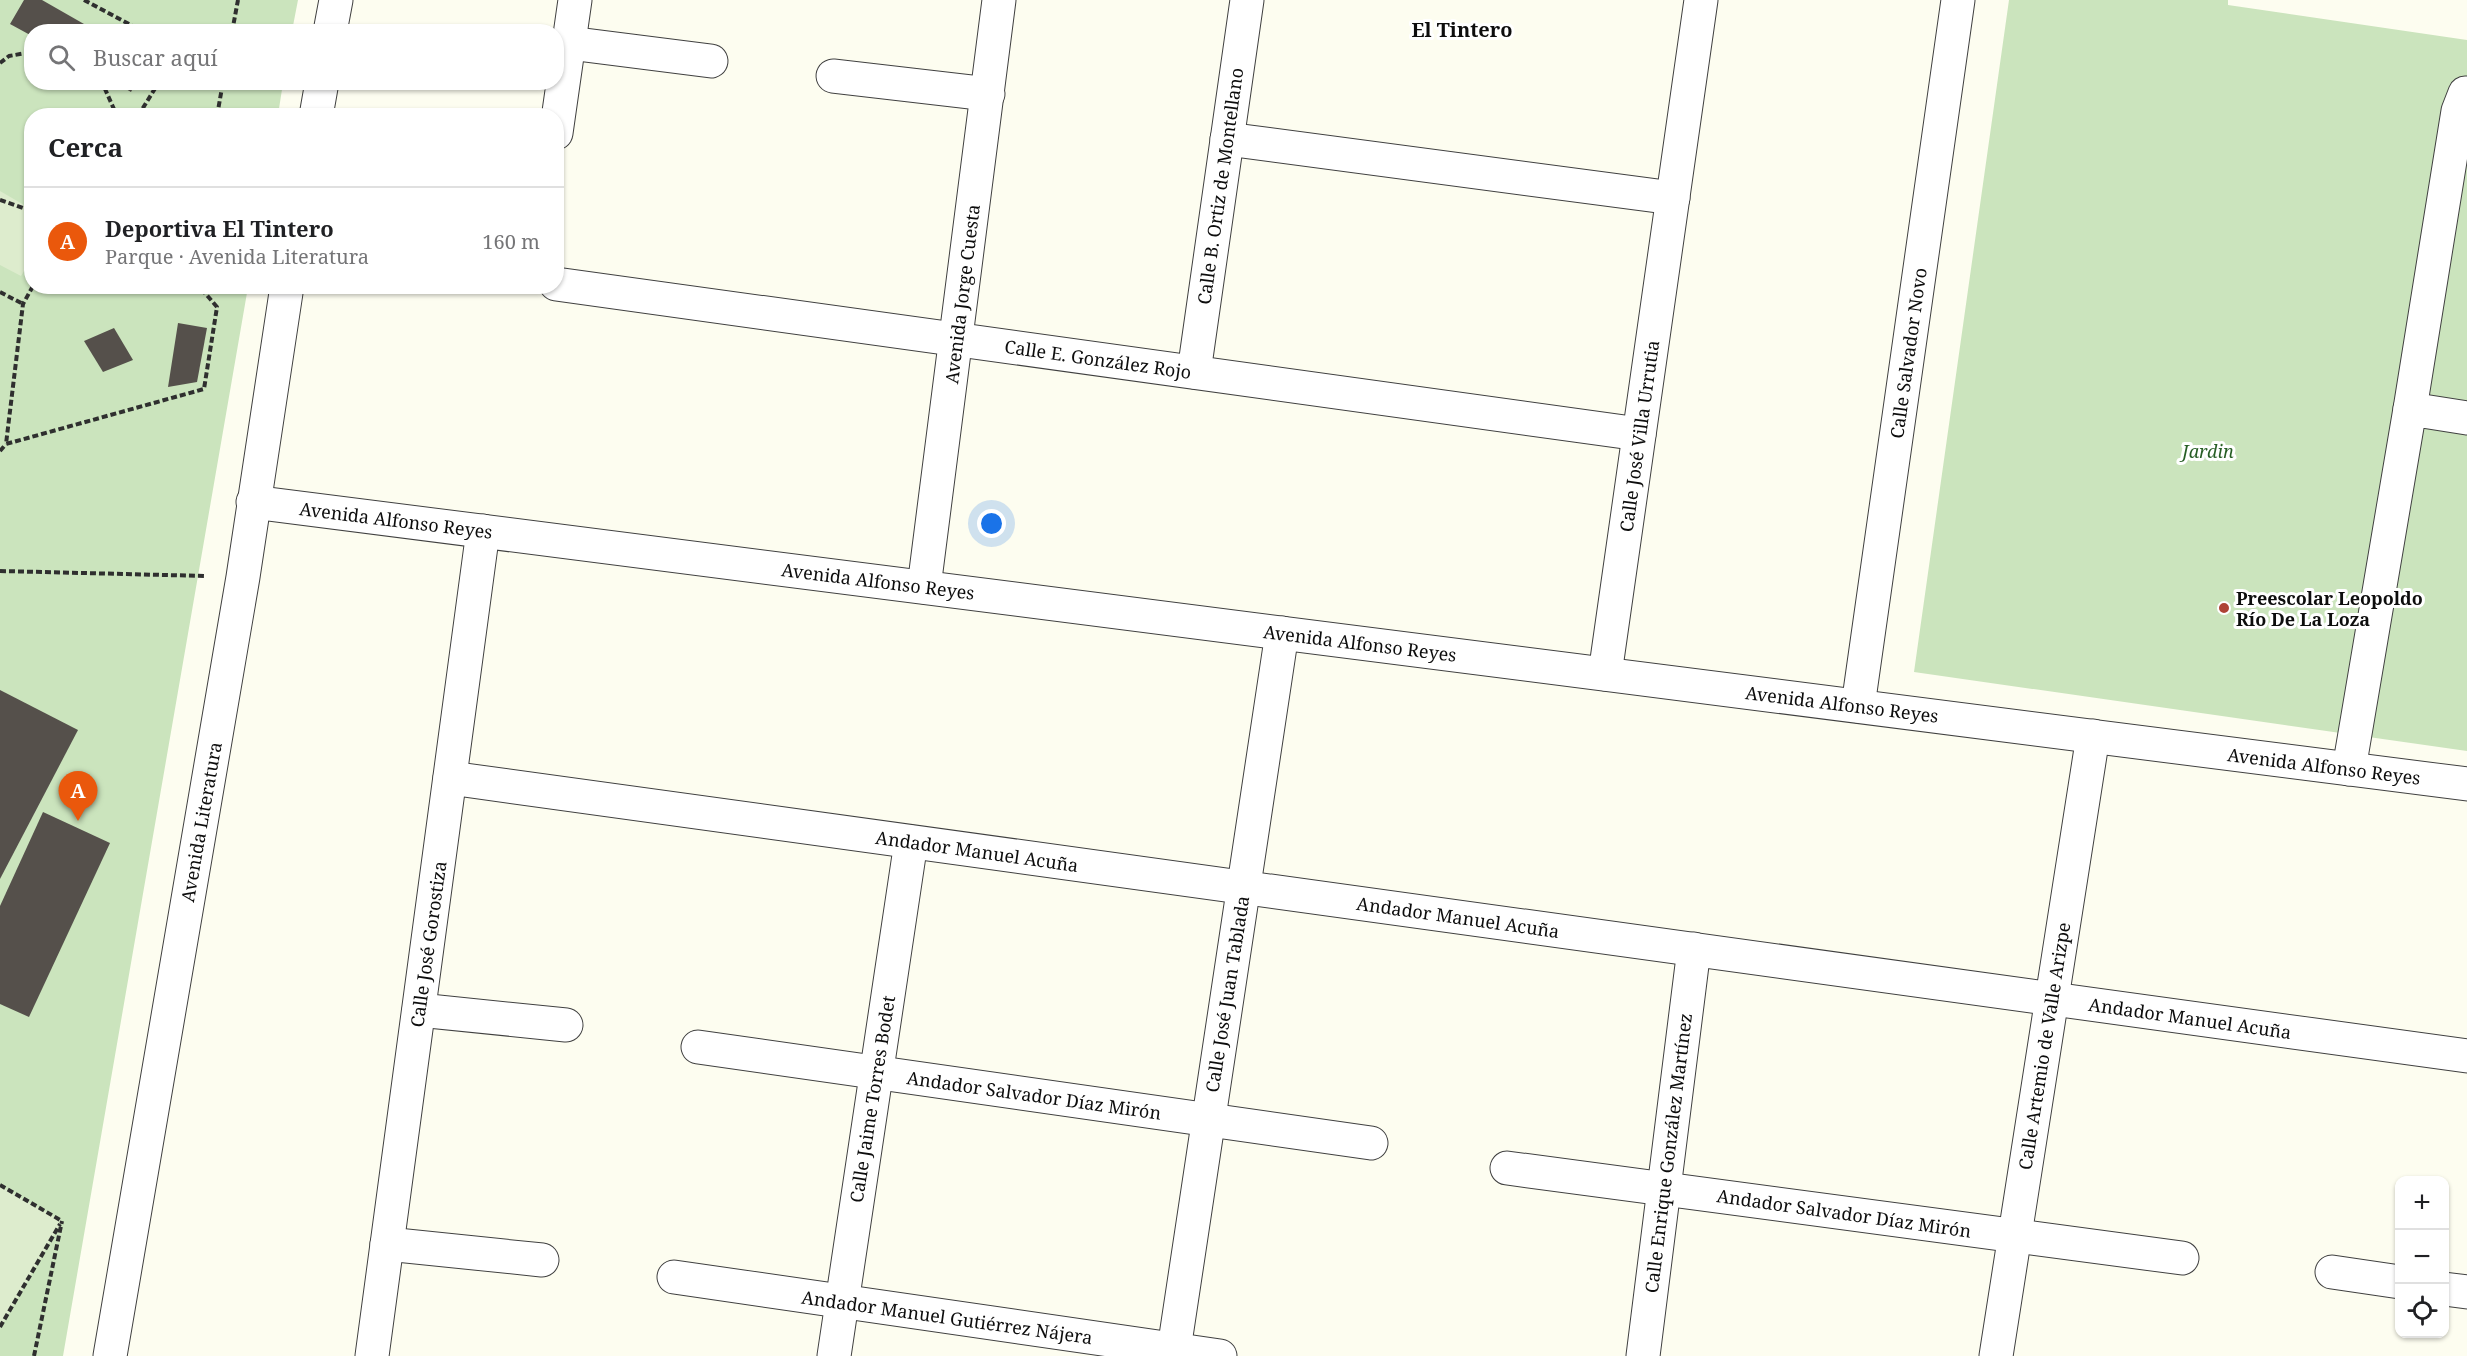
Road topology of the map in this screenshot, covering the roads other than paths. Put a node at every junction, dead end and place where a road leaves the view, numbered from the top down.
1 (336, 0) edge
2 (575, 0) edge
3 (999, 0) edge
4 (1247, 0) edge
5 (1701, 0) edge
6 (1958, 0) edge
7 (332, 24) edge
8 (569, 43) junction
9 (711, 61) dead end
10 (833, 76) dead end
11 (564, 78) edge
12 (320, 90) edge
13 (562, 90) edge
14 (2467, 93) edge
15 (987, 94) junction
16 (317, 108) edge
17 (560, 108) edge
18 (1227, 139) junction
19 (1673, 198) junction
20 (564, 285) edge
21 (286, 294) edge
22 (956, 339) junction
23 (1194, 372) junction
24 (2410, 409) junction
25 (2467, 418) edge
26 (1639, 434) junction
27 (253, 502) junction
28 (483, 531) junction
29 (924, 587) junction
30 (1281, 633) junction
31 (1605, 674) junction
32 (1858, 706) junction
33 (2093, 736) junction
34 (2349, 769) junction
35 (450, 778) junction
36 (2467, 784) edge
37 (911, 842) junction
38 (1244, 887) junction
39 (1694, 949) junction
40 (2052, 999) junction
41 (419, 1010) junction
42 (566, 1025) dead end
43 (698, 1047) dead end
44 (2467, 1056) edge
45 (876, 1072) junction
46 (1208, 1119) junction
47 (1371, 1143) dead end
48 (1507, 1168) dead end
49 (1664, 1189) junction
50 (2015, 1236) junction
51 (387, 1244) junction
52 (2182, 1258) dead end
53 (542, 1260) dead end
54 (2332, 1272) dead end
55 (674, 1277) dead end
56 (2395, 1281) edge
57 (2449, 1289) edge
58 (2467, 1292) edge
59 (842, 1301) junction
60 (1173, 1353) edge
61 (110, 1356) edge
62 (372, 1356) edge
63 (834, 1356) edge
64 (1220, 1356) edge
65 (1643, 1356) edge
66 (1996, 1356) edge

1 - 7 street
2 - 8 street
3 - 15 street, Avenida Jorge Cuesta
4 - 18 street, Calle B. Ortiz de Montellano
5 - 19 street, Calle José Villa Urrutia
6 - 32 street, Calle Salvador Novo
8 - 9 street
8 - 11 street
10 - 15 street
12 - 16 street
13 - 17 street
14 - 24 street
15 - 22 street, Avenida Jorge Cuesta
18 - 19 street
18 - 23 street, Calle B. Ortiz de Montellano
19 - 26 street, Calle José Villa Urrutia
20 - 22 street, Calle E. González Rojo
21 - 27 street, Avenida Literatura
22 - 23 street, Calle E. González Rojo
22 - 29 street, Avenida Jorge Cuesta
23 - 26 street, Calle E. González Rojo
24 - 25 street
24 - 34 street
26 - 31 street, Calle José Villa Urrutia
27 - 28 street, Avenida Alfonso Reyes
27 - 61 street, Avenida Literatura
28 - 29 street, Avenida Alfonso Reyes
28 - 35 street, Calle José Gorostiza
29 - 30 street, Avenida Alfonso Reyes
30 - 31 street, Avenida Alfonso Reyes
30 - 38 street, Calle José Juan Tablada
31 - 32 street, Avenida Alfonso Reyes
32 - 33 street, Avenida Alfonso Reyes
33 - 34 street, Avenida Alfonso Reyes
33 - 40 street, Calle Artemio de Valle Arizpe
34 - 36 street, Avenida Alfonso Reyes
35 - 37 street, Andador Manuel Acuña
35 - 41 street, Calle José Gorostiza
37 - 38 street, Andador Manuel Acuña
37 - 45 street, Calle Jaime Torres Bodet
38 - 39 street, Andador Manuel Acuña
38 - 46 street, Calle José Juan Tablada
39 - 40 street, Andador Manuel Acuña
39 - 49 street, Calle Enrique González Martínez
40 - 44 street, Andador Manuel Acuña
40 - 50 street, Calle Artemio de Valle Arizpe
41 - 42 street
41 - 51 street, Calle José Gorostiza
43 - 45 street, Andador Salvador Díaz Mirón
45 - 46 street, Andador Salvador Díaz Mirón
45 - 59 street, Calle Jaime Torres Bodet
46 - 47 street, Andador Salvador Díaz Mirón
46 - 60 street, Calle José Juan Tablada
48 - 49 street, Andador Salvador Díaz Mirón
49 - 50 street, Andador Salvador Díaz Mirón
49 - 65 street, Calle Enrique González Martínez
50 - 52 street, Andador Salvador Díaz Mirón
50 - 66 street, Calle Artemio de Valle Arizpe
51 - 53 street
51 - 62 street, Calle José Gorostiza
54 - 56 street
55 - 59 street, Andador Manuel Gutiérrez Nájera
57 - 58 street
59 - 60 street, Andador Manuel Gutiérrez Nájera
59 - 63 street, Calle Jaime Torres Bodet
60 - 64 street, Andador Manuel Gutiérrez Nájera

